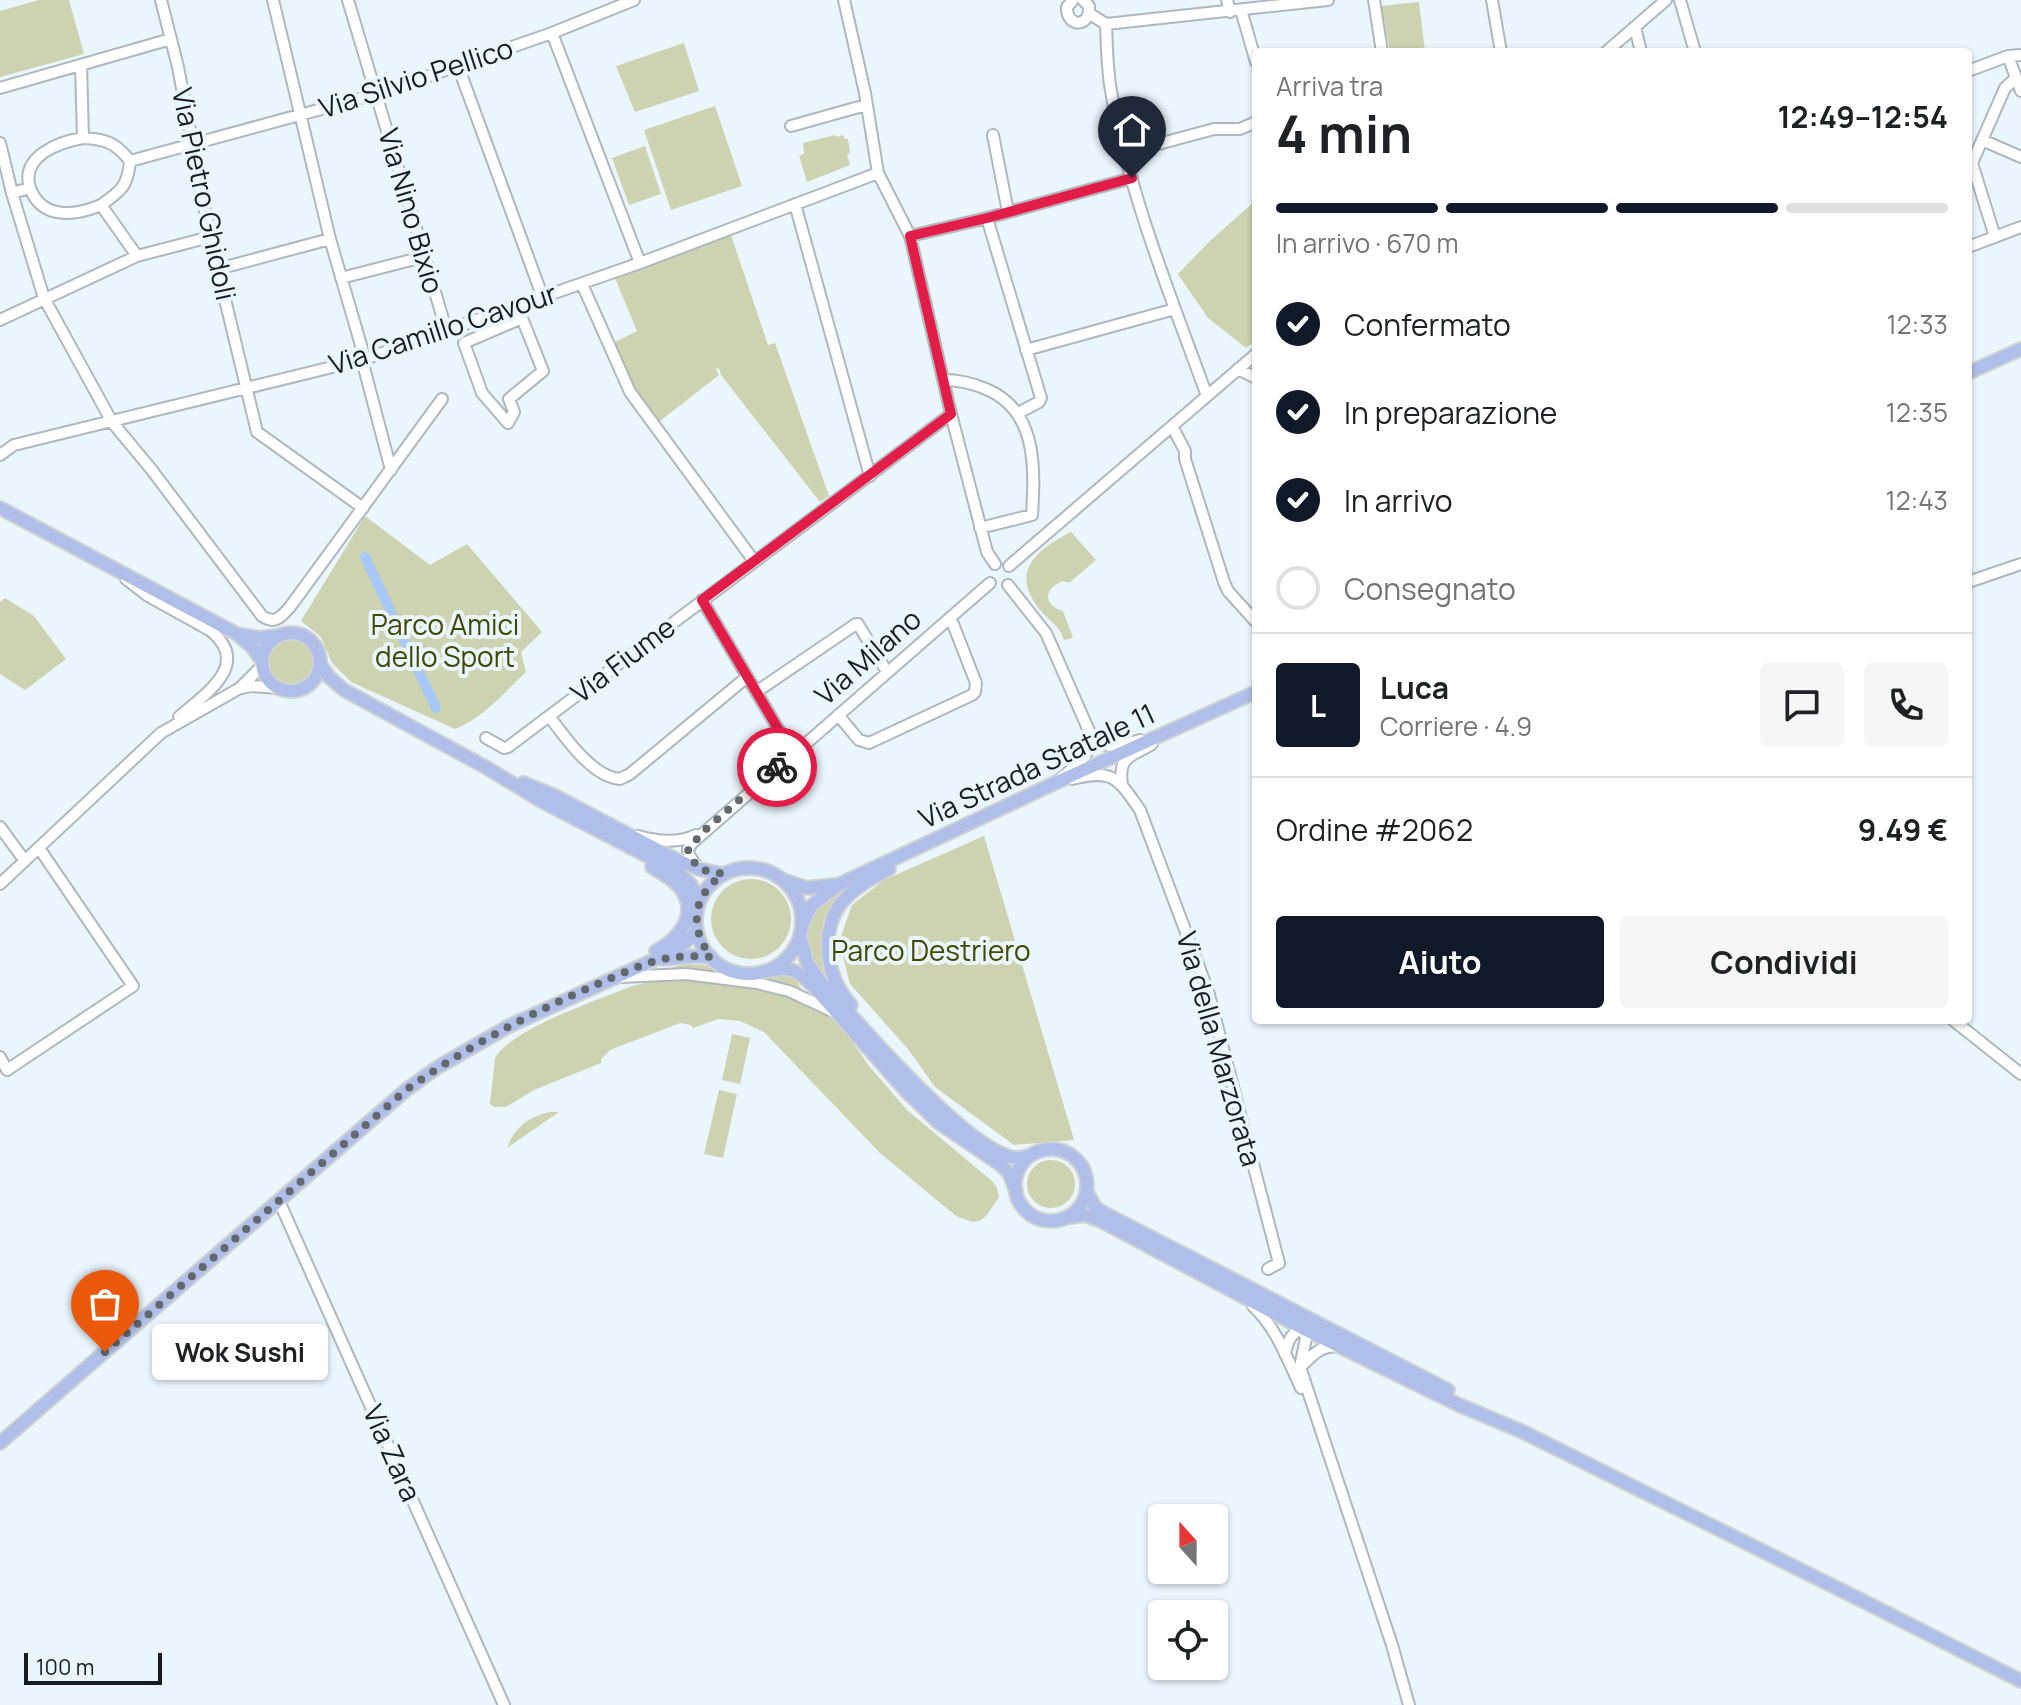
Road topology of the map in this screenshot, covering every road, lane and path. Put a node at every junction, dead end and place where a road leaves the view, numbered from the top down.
1 (161, 0) edge
2 (273, 0) edge
3 (348, 0) edge
4 (634, 0) edge
5 (844, 0) edge
6 (1083, 0) edge
7 (1227, 0) edge
8 (1328, 0) edge
9 (1374, 0) edge
10 (1492, 0) edge
11 (1666, 0) edge
12 (1680, 0) edge
13 (1069, 1) edge
14 (1652, 5) edge
15 (1236, 11) junction
16 (1090, 14) junction
17 (1106, 24) junction
18 (1635, 27) junction
19 (552, 33) junction
20 (171, 39) junction
21 (1381, 48) edge
22 (1500, 48) edge
23 (1611, 48) edge
24 (1640, 48) edge
25 (1694, 48) edge
26 (1252, 52) edge
27 (2021, 55) edge
28 (2008, 56) junction
29 (81, 65) junction
30 (458, 66) junction
31 (1972, 70) edge
32 (2016, 78) junction
33 (0, 88) edge
34 (2021, 91) edge
35 (377, 94) junction
36 (866, 105) junction
37 (302, 115) junction
38 (1252, 124) edge
39 (791, 126) dead end
40 (993, 135) dead end
41 (83, 138) junction
42 (1982, 140) junction
43 (0, 143) edge
44 (193, 143) junction
45 (1125, 153) junction
46 (2021, 157) edge
47 (130, 161) junction
48 (878, 173) junction
49 (1132, 178) junction
50 (30, 188) junction
51 (12, 193) junction
52 (795, 204) junction
53 (101, 205) junction
54 (1008, 212) junction
55 (987, 218) junction
56 (2021, 227) edge
57 (910, 236) junction
58 (210, 237) junction
59 (1995, 237) junction
60 (330, 239) junction
61 (1972, 246) edge
62 (137, 256) junction
63 (423, 257) junction
64 (640, 263) junction
65 (218, 269) junction
66 (341, 278) junction
67 (582, 284) junction
68 (44, 298) junction
69 (543, 298) junction
70 (1175, 309) junction
71 (0, 320) edge
72 (446, 329) junction
73 (464, 343) joint
74 (2021, 349) edge
75 (1026, 350) junction
76 (1252, 357) edge
77 (364, 359) junction
78 (1238, 369) junction
79 (1972, 371) edge
80 (1252, 376) edge
81 (943, 380) junction
82 (247, 388) junction
83 (1207, 396) junction
84 (442, 399) dead end
85 (1018, 413) junction
86 (951, 414) junction
87 (112, 422) junction
88 (1172, 426) junction
89 (0, 455) edge
90 (391, 470) junction
91 (870, 476) junction
92 (0, 508) edge
93 (363, 508) junction
94 (980, 528) junction
95 (754, 561) junction
96 (995, 564) junction
97 (2021, 564) edge
98 (1009, 566) junction
99 (111, 568) junction
100 (1972, 581) edge
101 (990, 583) junction
102 (1008, 585) junction
103 (702, 600) junction
104 (1252, 618) edge
105 (949, 619) junction
106 (237, 634) junction
107 (277, 636) junction
108 (262, 664) junction
109 (320, 664) junction
110 (887, 672) junction
111 (747, 677) junction
112 (240, 688) junction
113 (279, 688) junction
114 (302, 689) junction
115 (344, 690) junction
116 (756, 692) junction
117 (1252, 694) edge
118 (838, 715) junction
119 (549, 716) junction
120 (1181, 727) junction
121 (1089, 731) junction
122 (161, 733) junction
123 (486, 738) dead end
124 (793, 754) junction
125 (1055, 783) junction
126 (1122, 785) junction
127 (0, 827) edge
128 (705, 830) junction
129 (620, 836) junction
130 (39, 848) junction
131 (916, 848) junction
132 (25, 861) junction
133 (699, 869) junction
134 (723, 874) junction
135 (784, 880) junction
136 (0, 884) edge
137 (838, 885) junction
138 (699, 902) junction
139 (801, 930) junction
140 (697, 931) junction
141 (711, 957) junction
142 (649, 963) junction
143 (762, 972) junction
144 (614, 977) junction
145 (593, 987) junction
146 (836, 1013) junction
147 (1958, 1024) edge
148 (0, 1057) edge
149 (2021, 1074) edge
150 (919, 1088) junction
151 (1031, 1155) junction
152 (1016, 1191) junction
153 (1087, 1192) junction
154 (279, 1201) junction
155 (1070, 1217) junction
156 (1268, 1269) dead end
157 (1223, 1273) junction
158 (1243, 1297) junction
159 (1302, 1328) junction
160 (1339, 1346) junction
161 (1285, 1354) junction
162 (1382, 1356) junction
163 (1300, 1367) junction
164 (1319, 1426) junction
165 (1521, 1431) junction
166 (0, 1443) edge
167 (2021, 1681) edge
168 (504, 1705) edge
169 (1409, 1705) edge

1 - 20 street, Via Pietro Ghidoli
2 - 37 street
3 - 35 street, Via Nino Bixio
4 - 19 street, Via Silvio Pellico
5 - 36 street
6 - 16 street
7 - 15 street
8 - 15 street
9 - 21 street
10 - 22 street
11 - 14 street
12 - 25 street
13 - 16 street
14 - 18 street
15 - 17 street
15 - 26 street
16 - 17 street
17 - 45 street
18 - 23 street
18 - 24 street
19 - 30 street, Via Silvio Pellico
19 - 64 street
20 - 29 street
20 - 44 street, Via Pietro Ghidoli
27 - 28 street
28 - 31 street
28 - 32 street
29 - 33 street
29 - 41 street
30 - 35 street, Via Silvio Pellico
30 - 69 street
32 - 34 street
32 - 42 street
35 - 37 street, Via Silvio Pellico
35 - 63 street, Via Nino Bixio
36 - 39 street
36 - 48 street
37 - 44 street, Via Silvio Pellico
37 - 60 street
38 - 45 street
40 - 54 street
41 - 47 street
41 - 50 street
42 - 46 street
42 - 59 street
43 - 51 street
44 - 47 street, Via Silvio Pellico
44 - 58 street, Via Pietro Ghidoli
45 - 49 street
47 - 53 street
48 - 52 street, Via Camillo Cavour
48 - 57 street
49 - 54 street
49 - 70 street
50 - 51 street
50 - 53 street
51 - 68 street
52 - 64 street, Via Camillo Cavour
52 - 91 street
53 - 62 street
54 - 55 street
55 - 57 street
55 - 75 street
56 - 59 street
57 - 81 street
58 - 62 street
58 - 65 street, Via Pietro Ghidoli
59 - 61 street
60 - 65 street
60 - 66 street
62 - 68 street
63 - 66 street
63 - 72 street, Via Nino Bixio
64 - 67 street, Via Camillo Cavour
65 - 82 street, Via Pietro Ghidoli
66 - 77 street
67 - 69 street, Via Camillo Cavour
67 - 95 street
68 - 71 street
68 - 87 street
69 - 72 street, Via Camillo Cavour
70 - 75 street
70 - 83 street
72 - 77 street, Via Camillo Cavour
73 - 73 street
74 - 79 main road
75 - 85 street
76 - 78 street
77 - 82 street, Via Camillo Cavour
77 - 90 street
78 - 80 street
78 - 83 street
81 - 85 street
81 - 86 street
82 - 87 street, Via Camillo Cavour
82 - 93 street, Via Pietro Ghidoli
83 - 88 street
84 - 90 street
85 - 94 street
86 - 91 street, Via Fiume
86 - 94 street
87 - 89 street, Via Camillo Cavour
87 - 93 street
88 - 98 street
88 - 104 street
90 - 93 street
91 - 95 street, Via Fiume
92 - 99 main road
94 - 96 street
95 - 103 street, Via Fiume
96 - 98 street
96 - 101 street
97 - 100 street
98 - 102 street
99 - 106 main road
99 - 122 street
101 - 102 street
101 - 105 street, Via Milano
102 - 121 street
103 - 111 street
103 - 119 street, Via Fiume
105 - 110 street, Via Milano
105 - 118 street
106 - 107 main road
106 - 108 main road
107 - 108 main road
107 - 109 main road
108 - 112 street
108 - 113 main road
109 - 114 main road
109 - 115 main road
110 - 116 street
110 - 118 street, Via Milano
111 - 116 street
111 - 119 street
112 - 113 street
112 - 122 street
113 - 114 main road
114 - 115 main road
115 - 129 main road
116 - 124 street
117 - 120 main road, Via Strada Statale 11
118 - 124 street, Via Milano
119 - 123 street, Via Fiume
120 - 121 street
120 - 125 main road, Via Strada Statale 11
120 - 126 street
121 - 125 street
122 - 130 street
124 - 128 street, Via Milano
125 - 126 street
125 - 131 main road, Via Strada Statale 11
126 - 156 street, Via della Marzorata
127 - 132 street
128 - 129 street
128 - 133 street
129 - 133 main road
129 - 138 main road
129 - 145 main road
130 - 132 street
130 - 148 street
131 - 137 main road, Via Strada Statale 11
131 - 150 main road
132 - 136 street
133 - 134 main road
134 - 135 main road
134 - 138 main road
135 - 137 main road, Via Strada Statale 11
135 - 139 main road
137 - 139 main road, Via Strada Statale 11
138 - 140 main road
139 - 143 main road
139 - 150 main road
140 - 141 main road
140 - 142 main road
141 - 142 main road
141 - 143 main road
142 - 144 main road
143 - 146 main road
144 - 145 main road
144 - 146 street
145 - 154 main road
146 - 152 main road
147 - 149 street
150 - 151 main road
151 - 152 main road
151 - 153 main road
152 - 155 main road
153 - 155 main road
153 - 157 main road
154 - 166 main road
154 - 168 street, Via Zara
155 - 158 main road
157 - 159 street
157 - 162 main road
158 - 159 main road
158 - 161 street
159 - 160 main road
159 - 161 street
159 - 162 street
159 - 163 street
160 - 163 street
160 - 165 main road
161 - 164 street
162 - 165 main road
163 - 164 street
164 - 169 street
165 - 167 main road

